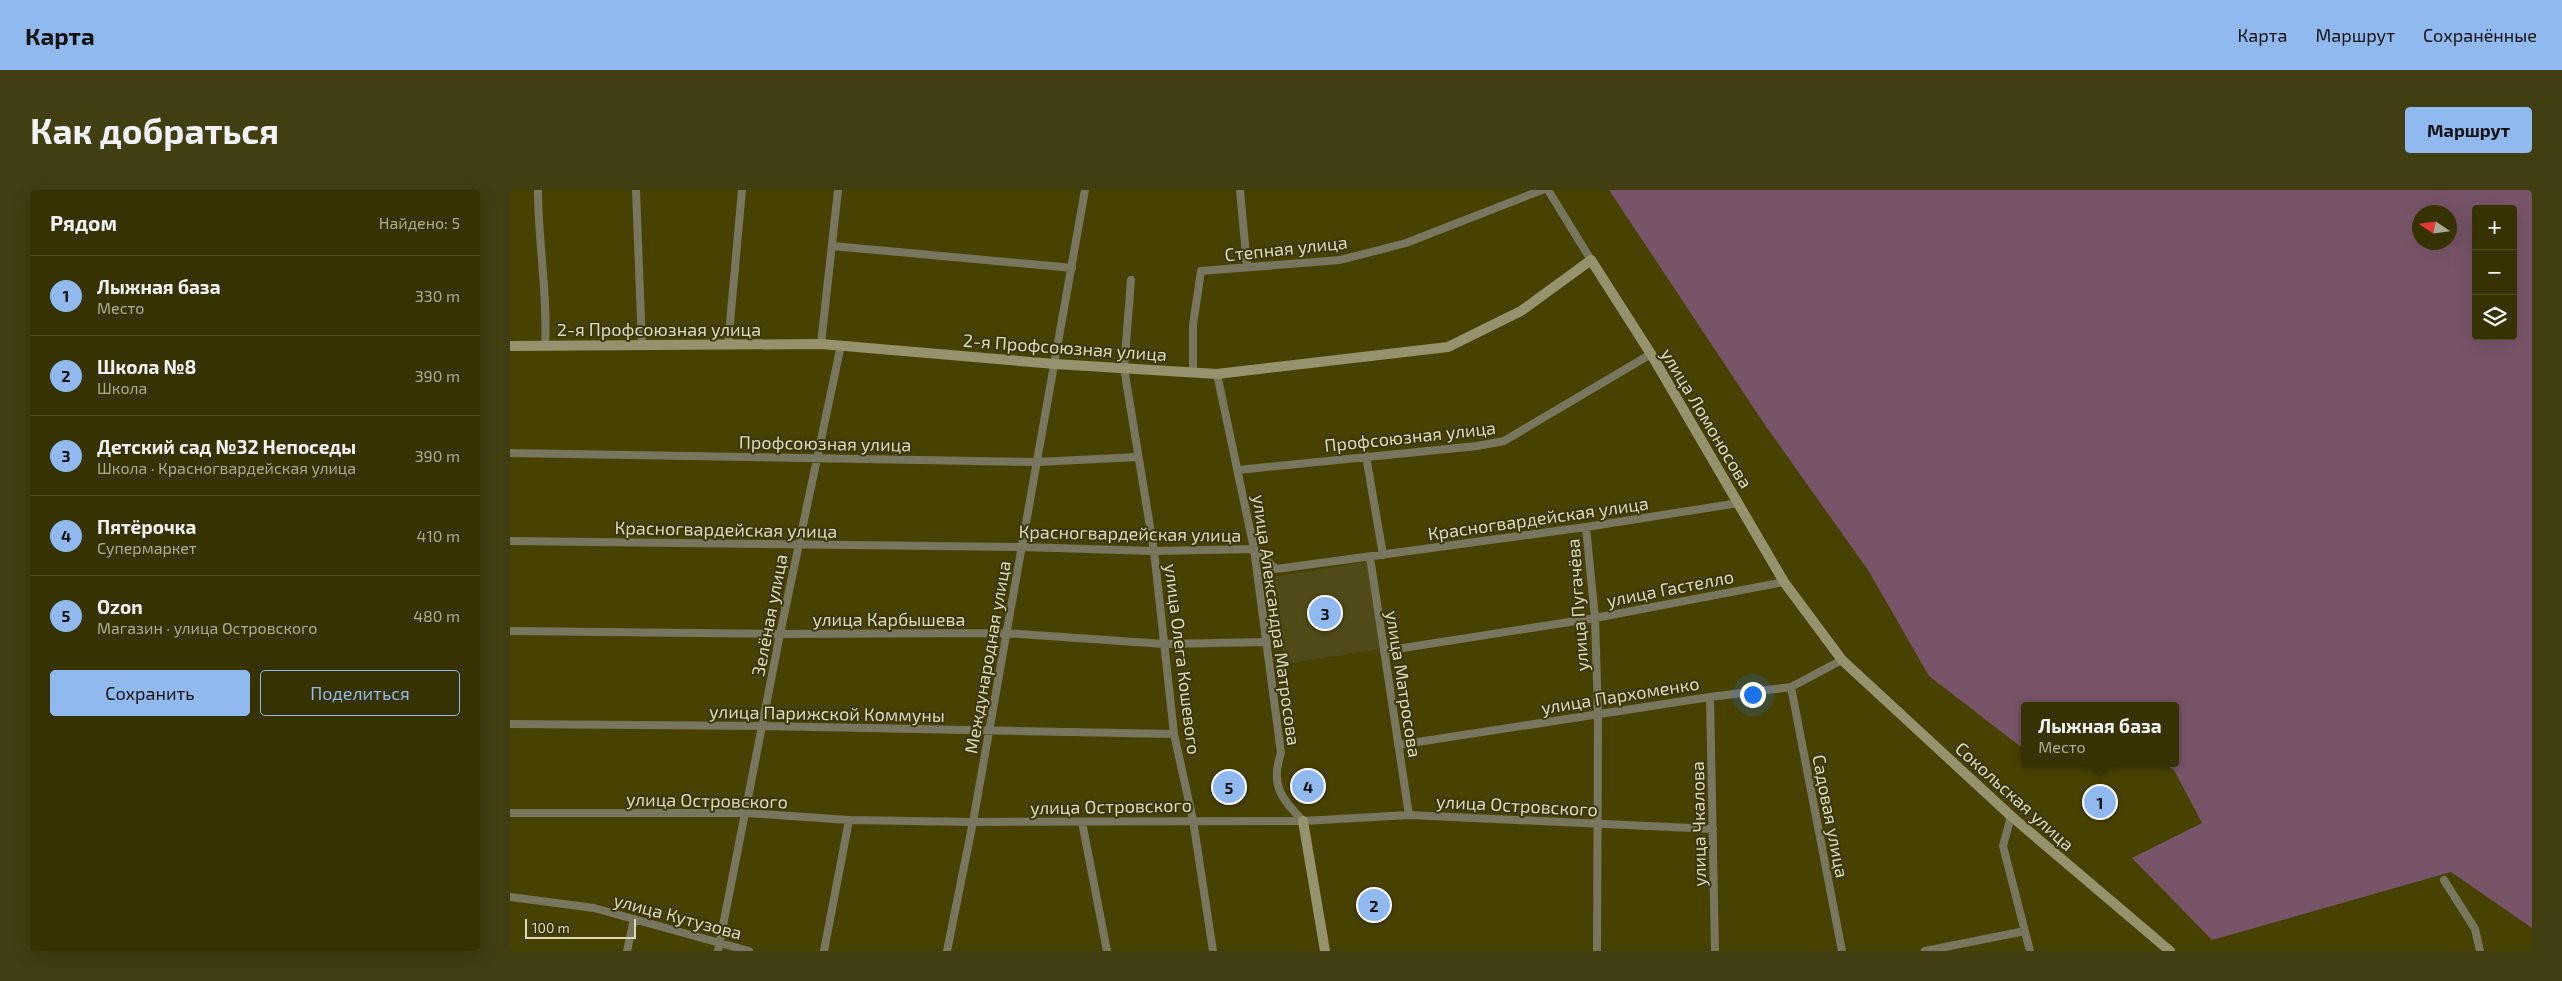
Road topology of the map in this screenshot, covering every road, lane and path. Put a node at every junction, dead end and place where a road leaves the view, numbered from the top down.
1 (538, 190) edge
2 (636, 190) edge
3 (742, 190) edge
4 (838, 190) edge
5 (1085, 190) edge
6 (1240, 190) edge
7 (1542, 190) edge
8 (1548, 190) edge
9 (833, 246) junction
10 (1591, 260) junction
11 (1247, 266) junction
12 (1072, 268) junction
13 (1131, 280) dead end
14 (821, 344) junction
15 (728, 345) junction
16 (842, 345) junction
17 (510, 346) edge
18 (545, 346) junction
19 (642, 346) junction
20 (1651, 354) junction
21 (1055, 364) junction
22 (1124, 368) junction
23 (1193, 373) junction
24 (1217, 374) junction
25 (510, 453) edge
26 (1366, 456) junction
27 (819, 457) junction
28 (1138, 457) junction
29 (1037, 462) junction
30 (1238, 470) junction
31 (1738, 503) junction
32 (1586, 527) junction
33 (510, 541) edge
34 (799, 545) junction
35 (1021, 546) junction
36 (1254, 549) junction
37 (1154, 551) junction
38 (1384, 555) junction
39 (1370, 557) junction
40 (1784, 582) junction
41 (1595, 618) junction
42 (510, 631) edge
43 (1005, 633) junction
44 (780, 634) junction
45 (1267, 642) junction
46 (1164, 644) junction
47 (1384, 651) junction
48 (1842, 660) junction
49 (1791, 687) junction
50 (1710, 696) junction
51 (1598, 714) junction
52 (510, 724) edge
53 (763, 726) junction
54 (989, 732) junction
55 (1174, 734) junction
56 (1398, 745) junction
57 (510, 813) edge
58 (747, 813) junction
59 (1409, 815) junction
60 (2011, 816) junction
61 (850, 820) junction
62 (1193, 820) junction
63 (1303, 821) junction
64 (973, 822) junction
65 (1082, 822) junction
66 (1597, 824) junction
67 (1713, 829) junction
68 (2444, 880) dead end
69 (510, 897) edge
70 (634, 919) junction
71 (2024, 932) junction
72 (720, 942) junction
73 (627, 951) edge
74 (718, 951) edge
75 (749, 951) edge
76 (824, 951) edge
77 (947, 951) edge
78 (1107, 951) edge
79 (1213, 951) edge
80 (1325, 951) edge
81 (1597, 951) edge
82 (1715, 951) edge
83 (1842, 951) edge
84 (1924, 951) edge
85 (2030, 951) edge
86 (2170, 951) edge
87 (2480, 951) edge

1 - 18 street
2 - 19 street
3 - 15 street
4 - 9 street
5 - 12 street, Международная улица
6 - 11 street
7 - 11 street, Степная улица
8 - 10 street, улица Ломоносова
9 - 12 street
9 - 14 street
10 - 20 street, улица Ломоносова
10 - 24 street, 2-я Профсоюзная улица
11 - 23 street, Степная улица
12 - 21 street, Международная улица
13 - 22 street, улица Олега Кошевого
14 - 15 street, 2-я Профсоюзная улица
14 - 16 street, 2-я Профсоюзная улица
15 - 19 street, 2-я Профсоюзная улица
16 - 21 street, 2-я Профсоюзная улица
16 - 27 street, Зелёная улица
17 - 18 street, 2-я Профсоюзная улица
18 - 19 street, 2-я Профсоюзная улица
20 - 26 street, Профсоюзная улица
20 - 31 street, улица Ломоносова
21 - 22 street, 2-я Профсоюзная улица
21 - 29 street, Международная улица
22 - 23 street, 2-я Профсоюзная улица
22 - 28 street, улица Олега Кошевого
23 - 24 street, 2-я Профсоюзная улица
24 - 30 street, улица Александра Матросова
25 - 27 street, Профсоюзная улица
26 - 30 street, Профсоюзная улица
26 - 38 street
27 - 29 street, Профсоюзная улица
27 - 34 street, Зелёная улица
28 - 29 street, Профсоюзная улица
28 - 37 street, улица Олега Кошевого
29 - 35 street, Международная улица
30 - 36 street, улица Александра Матросова
31 - 32 street, Красногвардейская улица
31 - 40 street, улица Ломоносова
32 - 38 street, Красногвардейская улица
32 - 41 street, улица Пугачёва
33 - 34 street, Красногвардейская улица
34 - 35 street, Красногвардейская улица
34 - 44 street, Зелёная улица
35 - 37 street, Красногвардейская улица
35 - 43 street, Международная улица
36 - 37 street, Красногвардейская улица
36 - 39 street, Красногвардейская улица
36 - 45 street, улица Александра Матросова
37 - 46 street, улица Олега Кошевого
38 - 39 street, Красногвардейская улица
39 - 47 street, улица Матросова
40 - 41 street, улица Гастелло
40 - 48 street, улица Ломоносова
41 - 47 street, улица Гастелло
41 - 51 street, улица Пугачёва
42 - 44 street, улица Карбышева
43 - 44 street, улица Карбышева
43 - 46 street, улица Карбышева
43 - 54 street, Международная улица
44 - 53 street, Зелёная улица
45 - 46 street, улица Карбышева
45 - 63 street, улица Александра Матросова
46 - 55 street, улица Олега Кошевого
47 - 56 street, улица Матросова
48 - 49 street, улица Пархоменко
48 - 60 street, Сокольская улица
49 - 50 street, улица Пархоменко
49 - 83 street, Садовая улица
50 - 51 street, улица Пархоменко
50 - 67 street, улица Чкалова
51 - 56 street, улица Пархоменко
51 - 66 street, улица Пугачёва
52 - 53 street, улица Парижской Коммуны
53 - 54 street, улица Парижской Коммуны
53 - 58 street, Зелёная улица
54 - 55 street, улица Парижской Коммуны
54 - 64 street, Международная улица
55 - 62 street, улица Олега Кошевого
56 - 59 street, улица Матросова
57 - 58 street, улица Островского
58 - 61 street, улица Островского
58 - 72 street, Зелёная улица
59 - 63 street, улица Островского
59 - 66 street, улица Островского
60 - 71 street
60 - 86 street, Сокольская улица
61 - 64 street, улица Островского
61 - 76 street
62 - 63 street, улица Островского
62 - 65 street, улица Островского
62 - 79 street, улица Олега Кошевого
63 - 80 street
64 - 65 street, улица Островского
64 - 77 street, Международная улица
65 - 78 street
66 - 67 street, улица Островского
66 - 81 street, улица Пугачёва
67 - 82 street, улица Чкалова
68 - 87 street
69 - 70 street, улица Кутузова
70 - 72 street, улица Кутузова
70 - 73 street
71 - 84 street
71 - 85 street
72 - 74 street, Зелёная улица
72 - 75 street, улица Кутузова

